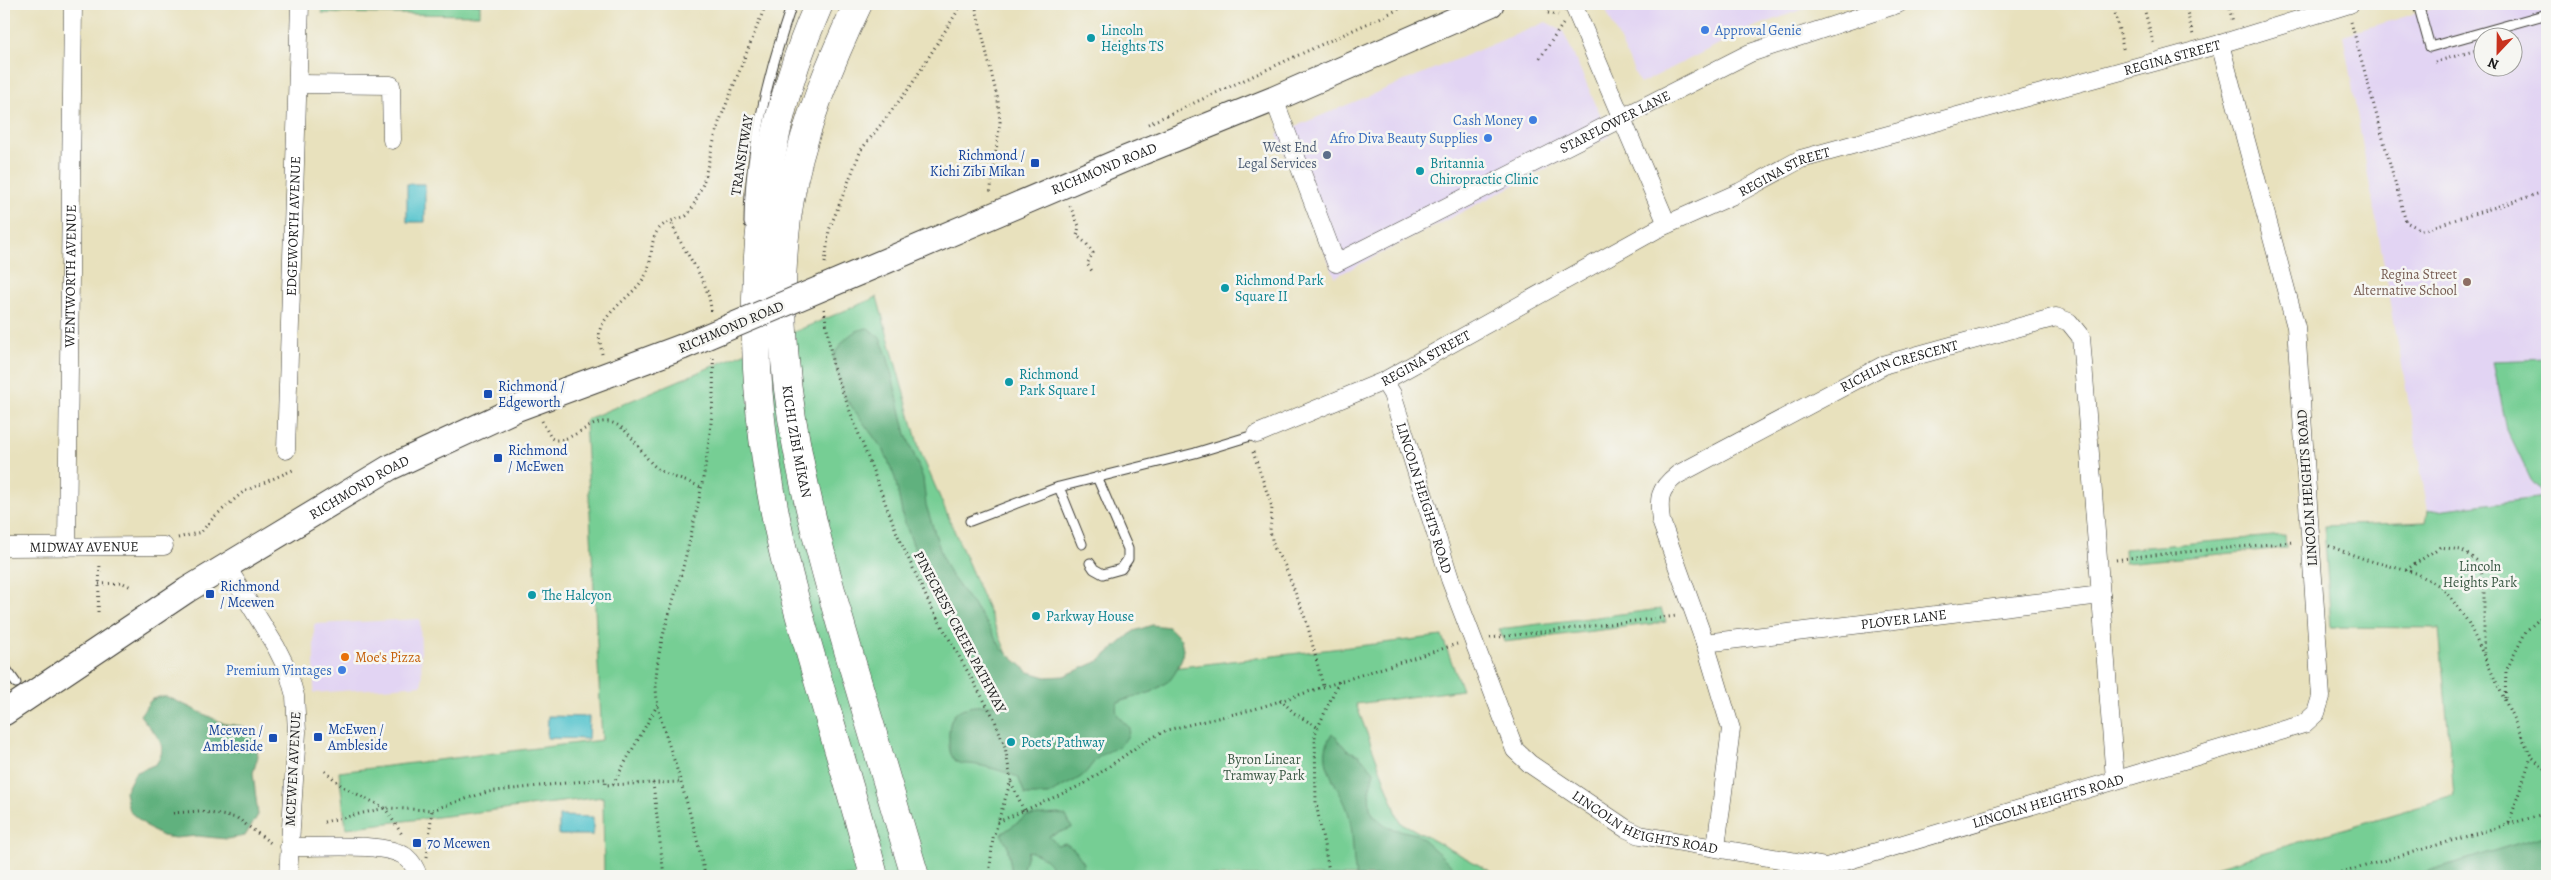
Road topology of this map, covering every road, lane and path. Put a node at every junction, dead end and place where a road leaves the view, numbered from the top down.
1 (73, 4) edge
2 (300, 4) edge
3 (766, 4) edge
4 (792, 4) edge
5 (820, 4) edge
6 (858, 4) edge
7 (962, 4) edge
8 (975, 4) edge
9 (1410, 4) edge
10 (1492, 4) edge
11 (1573, 4) edge
12 (1898, 4) edge
13 (2112, 4) edge
14 (2185, 4) edge
15 (2348, 4) edge
16 (2418, 4) edge
17 (2144, 8) dead end
18 (2547, 14) edge
19 (1566, 20) dead end
20 (2220, 44) junction
21 (2197, 51) junction
22 (2474, 51) edge
23 (1540, 58) dead end
24 (2158, 61) junction
25 (2435, 62) dead end
26 (2130, 69) junction
27 (299, 84) junction
28 (1274, 99) junction
29 (1623, 118) junction
30 (1148, 124) dead end
31 (392, 140) dead end
32 (2547, 192) edge
33 (1070, 205) dead end
34 (987, 218) junction
35 (671, 221) junction
36 (1667, 224) junction
37 (825, 256) dead end
38 (1092, 271) dead end
39 (755, 314) junction
40 (824, 318) dead end
41 (712, 320) dead end
42 (602, 354) dead end
43 (713, 355) dead end
44 (1384, 381) junction
45 (533, 402) junction
46 (1257, 434) joint
47 (286, 450) dead end
48 (1253, 452) dead end
49 (295, 469) dead end
50 (1097, 477) junction
51 (701, 487) junction
52 (1059, 487) junction
53 (970, 521) dead end
54 (2310, 541) junction
55 (1082, 544) dead end
56 (164, 546) joint
57 (4, 547) edge
58 (67, 547) junction
59 (100, 560) dead end
60 (1090, 563) dead end
61 (2099, 563) junction
62 (227, 568) junction
63 (2406, 570) junction
64 (99, 584) junction
65 (131, 587) dead end
66 (2101, 595) junction
67 (98, 612) dead end
68 (2547, 612) edge
69 (1694, 614) junction
70 (1473, 640) junction
71 (1705, 643) junction
72 (2484, 654) junction
73 (4, 666) edge
74 (1339, 680) junction
75 (16, 682) dead end
76 (1323, 686) junction
77 (2505, 699) junction
78 (1280, 700) junction
79 (658, 703) junction
80 (4, 713) edge
81 (1317, 727) junction
82 (2532, 756) junction
83 (325, 771) dead end
84 (2547, 771) edge
85 (2115, 779) junction
86 (1011, 780) junction
87 (681, 782) junction
88 (653, 783) junction
89 (613, 784) junction
90 (386, 808) junction
91 (432, 810) junction
92 (1024, 811) junction
93 (173, 813) dead end
94 (2547, 814) edge
95 (324, 822) dead end
96 (997, 822) junction
97 (2509, 823) junction
98 (405, 838) dead end
99 (1716, 847) junction
100 (289, 848) junction
101 (421, 849) dead end
102 (429, 855) junction
103 (417, 874) edge
104 (288, 876) edge
105 (664, 876) edge
106 (704, 876) edge
107 (874, 876) edge
108 (915, 876) edge
109 (989, 876) edge
110 (1330, 876) edge
111 (2331, 876) edge

1 - 58 street, WENTWORTH AVENUE
2 - 27 street, EDGEWORTH AVENUE
3 - 35 path
4 - 39 lane, TRANSITWAY
5 - 39 highway
6 - 108 highway, KICHI ZĪBĪ MĪKAN
7 - 37 path
8 - 34 path
9 - 30 path
10 - 28 main road, RICHMOND ROAD
11 - 29 street
12 - 29 street, STARFLOWER LANE
13 - 26 path
14 - 21 path
15 - 20 street, REGINA STREET
15 - 32 path
16 - 18 lane
17 - 24 path
19 - 23 path
20 - 21 street, REGINA STREET
20 - 54 street, LINCOLN HEIGHTS ROAD
21 - 24 street, REGINA STREET
22 - 25 path
24 - 26 street, REGINA STREET
26 - 36 street, REGINA STREET
27 - 31 street
27 - 47 street, EDGEWORTH AVENUE
28 - 29 street, STARFLOWER LANE
28 - 34 main road, RICHMOND ROAD
29 - 36 street
33 - 38 path
34 - 45 main road, RICHMOND ROAD, bridge
35 - 41 path
35 - 42 path
36 - 44 street, REGINA STREET
39 - 107 highway
40 - 86 path, PINECREST CREEK PATHWAY
43 - 51 path
44 - 46 street, REGINA STREET
44 - 70 street, LINCOLN HEIGHTS ROAD
45 - 51 path
45 - 62 main road, RICHMOND ROAD
46 - 50 lane
48 - 76 path
49 - 56 path
50 - 52 lane
50 - 60 lane
51 - 79 path
52 - 53 lane
52 - 55 lane
54 - 61 path
54 - 63 path
54 - 85 street, LINCOLN HEIGHTS ROAD
56 - 58 street, MIDWAY AVENUE
57 - 58 street, MIDWAY AVENUE
59 - 64 path
61 - 66 street, RICHLIN CRESCENT
61 - 69 street, RICHLIN CRESCENT
62 - 80 main road, RICHMOND ROAD
62 - 100 street, MCEWEN AVENUE
63 - 72 path
63 - 72 path
64 - 65 path
64 - 67 path
66 - 71 street, PLOVER LANE
66 - 85 street, RICHLIN CRESCENT
68 - 77 path
69 - 70 path
69 - 71 street, RICHLIN CRESCENT
70 - 74 path
70 - 99 street, LINCOLN HEIGHTS ROAD
71 - 99 street, RICHLIN CRESCENT
72 - 77 path
73 - 75 lane
74 - 76 path
74 - 81 path
76 - 78 path
77 - 82 path
78 - 81 path
78 - 92 path
79 - 87 path
79 - 89 path
81 - 110 path
82 - 84 path
82 - 97 path
83 - 90 path
85 - 99 street, LINCOLN HEIGHTS ROAD
86 - 92 path
86 - 96 path, PINECREST CREEK PATHWAY
87 - 88 path
87 - 106 path
88 - 89 path
88 - 105 path
89 - 91 path
90 - 91 path
90 - 95 path
90 - 98 path
91 - 102 path
92 - 96 path
93 - 100 path
94 - 97 path
96 - 109 path, PINECREST CREEK PATHWAY
97 - 111 path
100 - 103 street, MCEWEN AVENUE
100 - 104 street
101 - 102 path
102 - 103 path

